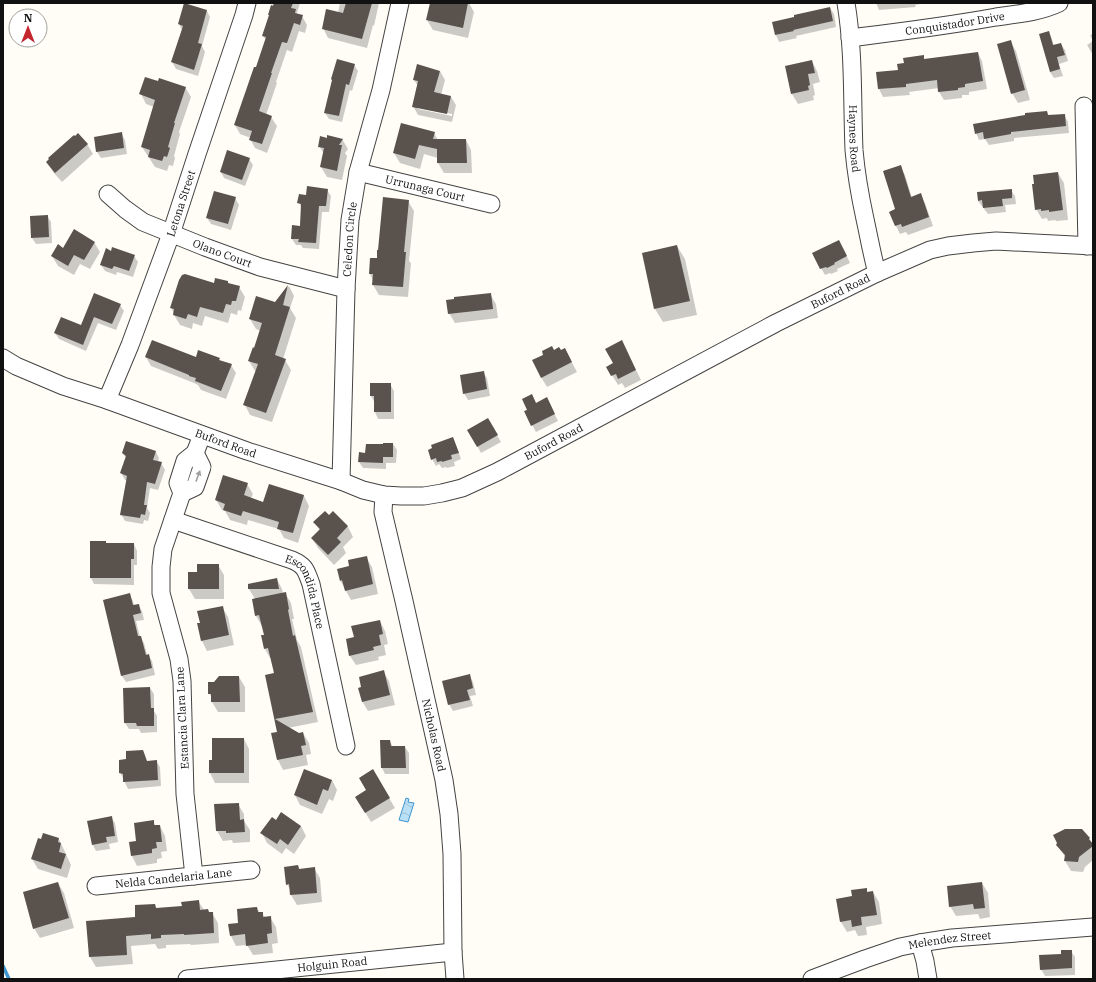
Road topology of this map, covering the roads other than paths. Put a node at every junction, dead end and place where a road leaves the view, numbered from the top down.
1 (247, 3) edge
2 (400, 3) edge
3 (846, 3) edge
4 (1059, 3) edge
5 (850, 38) junction
6 (1084, 106) dead end
7 (358, 172) junction
8 (108, 194) dead end
9 (491, 204) dead end
10 (171, 234) junction
11 (1090, 246) edge
12 (877, 273) junction
13 (346, 288) junction
14 (5, 362) edge
15 (107, 400) junction
16 (202, 434) junction
17 (340, 481) junction
18 (384, 495) junction
19 (173, 520) junction
20 (346, 746) dead end
21 (251, 870) dead end
22 (194, 876) junction
23 (96, 886) dead end
24 (1093, 927) edge
25 (920, 943) junction
26 (453, 952) junction
27 (187, 979) edge
28 (455, 979) edge
29 (812, 979) edge
30 (928, 979) edge

1 - 10 street, Letona Street
2 - 7 street, Celedon Circle
3 - 5 street, Haynes Road
4 - 5 street, Conquistador Drive
5 - 12 street, Haynes Road
6 - 11 street
7 - 9 street, Urrunaga Court
7 - 13 street, Celedon Circle
8 - 10 street, Olano Court
10 - 13 street, Olano Court
10 - 15 street, Letona Street
11 - 12 street, Buford Road
12 - 18 street, Buford Road
13 - 17 street, Celedon Circle
14 - 15 street, Buford Road
15 - 16 street, Buford Road
16 - 17 street, Buford Road
16 - 19 street, Estancia Clara Lane
17 - 18 street, Buford Road
18 - 26 street, Nicholas Road
19 - 20 street, Escondida Place
19 - 22 street, Estancia Clara Lane
21 - 22 street, Nelda Candelaria Lane
22 - 23 street, Nelda Candelaria Lane
24 - 25 street, Melendez Street
25 - 29 street, Melendez Street
25 - 30 street
26 - 27 street, Holguin Road
26 - 28 street, Nicholas Road

